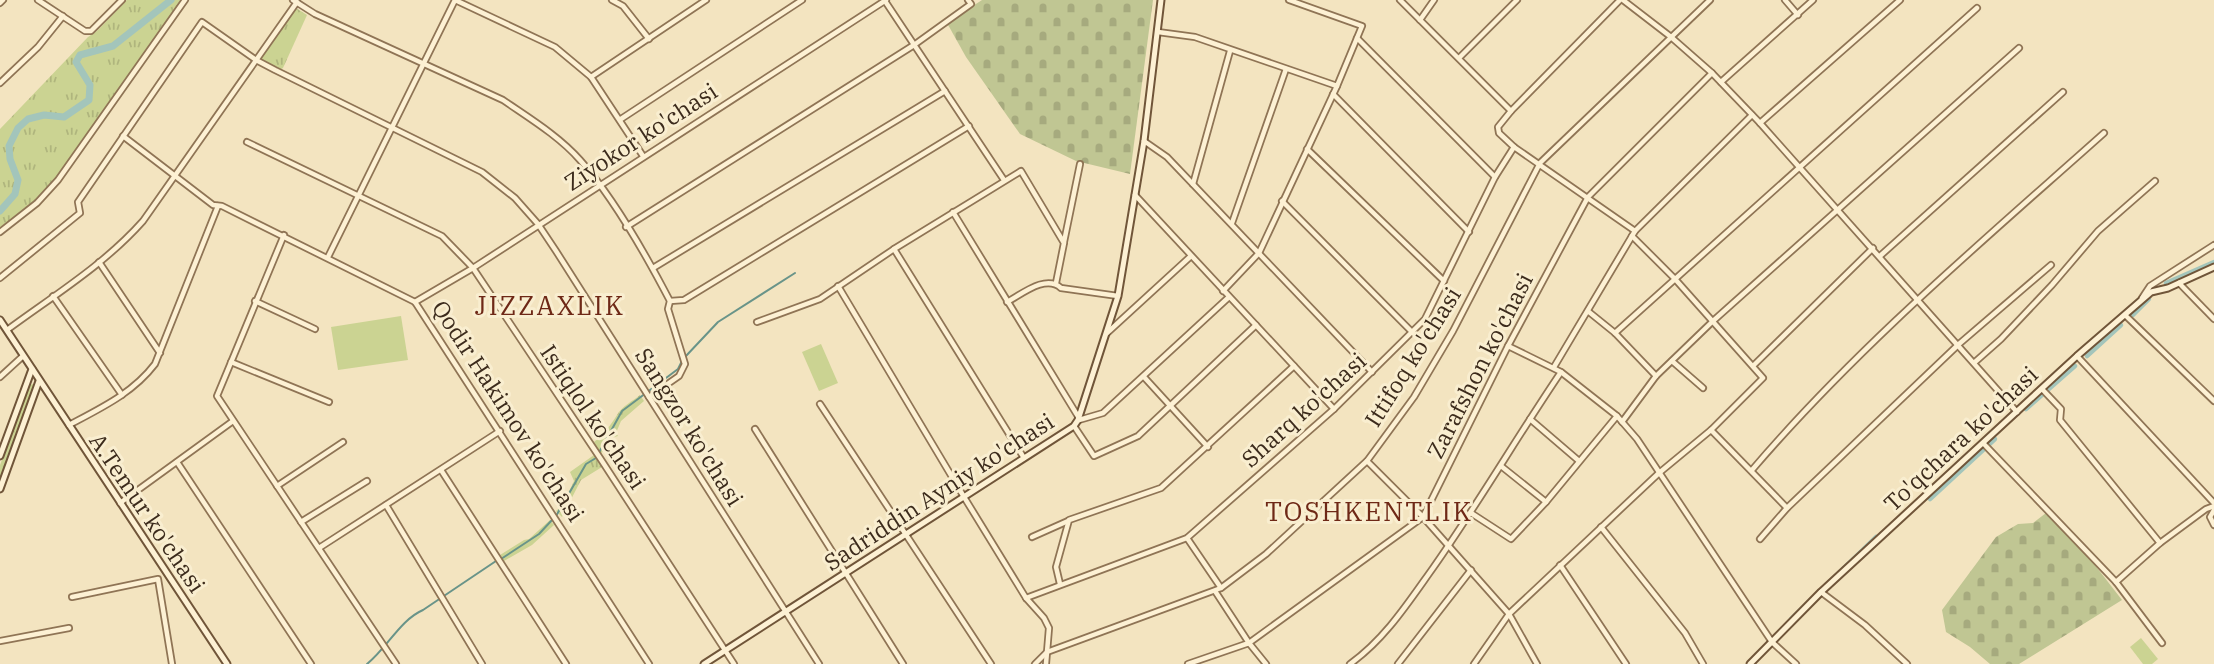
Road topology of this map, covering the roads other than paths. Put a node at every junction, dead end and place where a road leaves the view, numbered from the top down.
1 (38, 0) edge
2 (121, 0) edge
3 (185, 0) edge
4 (455, 0) edge
5 (612, 0) edge
6 (706, 0) edge
7 (802, 0) edge
8 (885, 0) edge
9 (968, 0) edge
10 (1161, 0) edge
11 (1289, 0) edge
12 (1400, 0) edge
13 (1434, 0) edge
14 (1517, 0) edge
15 (1622, 0) edge
16 (1710, 0) edge
17 (1785, 0) edge
18 (1813, 0) edge
19 (1900, 0) edge
20 (295, 1) edge
21 (1977, 8) dead end
22 (1797, 15) junction
23 (63, 16) junction
24 (1420, 20) junction
25 (1158, 32) junction
26 (1671, 37) junction
27 (1357, 38) junction
28 (649, 39) junction
29 (914, 45) junction
30 (2019, 48) dead end
31 (1230, 51) junction
32 (1459, 58) junction
33 (256, 60) junction
34 (423, 64) junction
35 (1286, 69) junction
36 (1712, 73) junction
37 (591, 77) junction
38 (1721, 82) junction
39 (0, 83) edge
40 (1337, 86) junction
41 (945, 90) junction
42 (2063, 92) dead end
43 (1333, 94) junction
44 (1511, 111) junction
45 (1752, 115) junction
46 (621, 119) junction
47 (1760, 123) junction
48 (969, 126) junction
49 (393, 128) junction
50 (2104, 133) dead end
51 (123, 136) junction
52 (1144, 141) junction
53 (247, 142) dead end
54 (1514, 147) junction
55 (1307, 149) junction
56 (643, 156) junction
57 (1540, 163) junction
58 (1080, 164) dead end
59 (1801, 167) junction
60 (174, 176) junction
61 (1495, 177) junction
62 (1004, 180) junction
63 (2155, 181) dead end
64 (1193, 184) junction
65 (599, 185) junction
66 (1135, 195) junction
67 (358, 196) junction
68 (1588, 197) junction
69 (1282, 201) junction
70 (218, 206) junction
71 (1838, 209) junction
72 (953, 212) junction
73 (1232, 223) junction
74 (538, 224) junction
75 (626, 227) junction
76 (0, 232) edge
77 (1469, 232) junction
78 (1634, 234) junction
79 (284, 235) junction
80 (1064, 243) junction
81 (2214, 245) edge
82 (1873, 248) junction
83 (894, 249) junction
84 (1259, 253) junction
85 (1191, 256) junction
86 (1880, 256) junction
87 (328, 257) junction
88 (99, 262) junction
89 (2051, 265) dead end
90 (2214, 267) edge
91 (473, 268) junction
92 (653, 268) junction
93 (0, 278) edge
94 (1675, 279) junction
95 (1444, 281) junction
96 (1056, 283) junction
97 (2179, 283) junction
98 (838, 286) junction
99 (1223, 291) junction
100 (53, 296) junction
101 (1118, 296) junction
102 (1229, 297) junction
103 (1918, 299) junction
104 (255, 301) junction
105 (670, 301) junction
106 (415, 302) junction
107 (1007, 302) junction
108 (2140, 302) junction
109 (1589, 312) junction
110 (2125, 315) junction
111 (2214, 319) edge
112 (0, 320) edge
113 (1713, 321) junction
114 (757, 322) dead end
115 (1256, 325) junction
116 (316, 329) dead end
117 (7, 330) junction
118 (1413, 332) junction
119 (1615, 333) junction
120 (1105, 335) junction
121 (1959, 344) junction
122 (1508, 346) junction
123 (160, 353) junction
124 (23, 356) junction
125 (2077, 356) junction
126 (1672, 361) junction
127 (231, 362) junction
128 (1975, 362) junction
129 (1294, 366) junction
130 (1754, 366) junction
131 (1554, 367) junction
132 (32, 369) junction
133 (1372, 372) junction
134 (1562, 372) junction
135 (1656, 376) junction
136 (0, 377) edge
137 (1144, 377) junction
138 (39, 380) junction
139 (1703, 388) dead end
140 (2042, 389) junction
141 (122, 395) junction
142 (649, 397) junction
143 (2214, 401) edge
144 (329, 402) dead end
145 (820, 404) dead end
146 (1171, 405) junction
147 (1334, 409) junction
148 (2017, 412) junction
149 (1616, 416) junction
150 (1530, 419) junction
151 (233, 421) junction
152 (1077, 421) junction
153 (1622, 422) junction
154 (68, 425) junction
155 (755, 429) dead end
156 (1711, 430) junction
157 (500, 431) junction
158 (3, 440) edge
159 (343, 442) dead end
160 (1983, 443) junction
161 (1208, 447) junction
162 (0, 456) edge
163 (1024, 458) junction
164 (1367, 461) junction
165 (1579, 461) junction
166 (177, 462) junction
167 (1501, 466) junction
168 (441, 470) junction
169 (1752, 470) junction
170 (1659, 473) junction
171 (367, 481) dead end
172 (277, 486) junction
173 (0, 489) edge
174 (964, 497) junction
175 (1546, 502) junction
176 (120, 503) junction
177 (386, 505) junction
178 (2214, 506) edge
179 (1787, 508) junction
180 (1471, 513) junction
181 (1423, 517) junction
182 (1069, 520) junction
183 (301, 522) junction
184 (2214, 525) edge
185 (1601, 527) junction
186 (905, 536) junction
187 (1032, 537) dead end
188 (1187, 538) junction
189 (1760, 538) dead end
190 (2160, 543) junction
191 (1448, 546) junction
192 (319, 548) junction
193 (1560, 565) junction
194 (1471, 570) junction
195 (845, 574) junction
196 (2116, 582) junction
197 (1060, 584) junction
198 (1221, 589) junction
199 (1214, 591) junction
200 (1821, 592) junction
201 (72, 597) dead end
202 (1027, 597) junction
203 (786, 612) junction
204 (1509, 614) junction
205 (69, 628) dead end
206 (0, 641) edge
207 (1772, 642) junction
208 (1249, 643) junction
209 (2162, 643) dead end
210 (725, 650) junction
211 (1047, 652) junction
212 (172, 664) edge
213 (226, 664) edge
214 (311, 664) edge
215 (396, 664) edge
216 (482, 664) edge
217 (566, 664) edge
218 (649, 664) edge
219 (704, 664) edge
220 (734, 664) edge
221 (819, 664) edge
222 (903, 664) edge
223 (992, 664) edge
224 (1035, 664) edge
225 (1046, 664) edge
226 (1188, 664) edge
227 (1266, 664) edge
228 (1350, 664) edge
229 (1398, 664) edge
230 (1474, 664) edge
231 (1537, 664) edge
232 (1626, 664) edge
233 (1703, 664) edge
234 (1750, 664) edge
235 (1796, 664) edge
236 (1907, 664) edge

1 - 23 street
2 - 23 street
3 - 76 street
4 - 34 street
4 - 37 street
5 - 28 street
6 - 28 street
7 - 46 street
8 - 29 street
8 - 56 street, Ziyokor ko'chasi
9 - 29 street
10 - 25 street, Sadriddin Ayniy ko'chasi
11 - 27 street
12 - 24 street
13 - 24 street
14 - 32 street
15 - 26 street
15 - 44 street
16 - 26 street, Ittifoq ko'chasi
17 - 22 street
18 - 22 street
19 - 47 street
20 - 33 street
20 - 34 street
21 - 59 street
22 - 38 street
23 - 39 street
24 - 32 street
25 - 31 street
25 - 52 street, Sadriddin Ayniy ko'chasi
26 - 36 street
26 - 57 street, Ittifoq ko'chasi
27 - 40 street
27 - 61 street
28 - 37 street
29 - 41 street
29 - 75 street
30 - 71 street
31 - 35 street
31 - 64 street
32 - 44 street
33 - 49 street, Sangzor ko'chasi
33 - 51 street, Sangzor ko'chasi
33 - 60 street
34 - 49 street
34 - 65 street
35 - 40 street
35 - 73 street
36 - 38 street
36 - 68 street, Zarafshon ko'chasi
37 - 46 street
38 - 45 street
40 - 43 street
41 - 48 street
41 - 92 street
42 - 86 street
43 - 55 street
43 - 77 street
44 - 54 street
45 - 47 street
45 - 78 street
46 - 56 street
47 - 59 street
48 - 62 street
48 - 105 street
49 - 67 street
49 - 74 street, Sangzor ko'chasi
50 - 103 street
51 - 60 street, Qodir Hakimov ko'chasi
51 - 93 street
52 - 64 street
52 - 66 street, Sadriddin Ayniy ko'chasi
53 - 67 street, Istiqlol ko'chasi
54 - 57 street
54 - 61 street, Sharq ko'chasi
55 - 69 street
55 - 95 street
56 - 65 street, Ziyokor ko'chasi
57 - 68 street
57 - 164 street, Ittifoq ko'chasi
58 - 80 street
59 - 71 street
59 - 94 street
60 - 70 street, Qodir Hakimov ko'chasi
60 - 88 street
61 - 77 street, Sharq ko'chasi
62 - 72 street
62 - 80 street
63 - 128 street
64 - 73 street
65 - 74 street, Ziyokor ko'chasi
65 - 75 street
66 - 85 street
66 - 101 street, Sadriddin Ayniy ko'chasi
67 - 87 street
67 - 91 street, Istiqlol ko'chasi
68 - 78 street
68 - 122 street, Zarafshon ko'chasi
69 - 84 street
69 - 118 street
70 - 79 street, Qodir Hakimov ko'chasi
70 - 123 street
71 - 82 street
71 - 113 street
72 - 83 street
72 - 107 street
73 - 84 street
74 - 91 street, Ziyokor ko'chasi
74 - 142 street, Sangzor ko'chasi
75 - 92 street
77 - 95 street, Sharq ko'chasi
78 - 94 street
78 - 109 street
79 - 87 street, Qodir Hakimov ko'chasi
79 - 104 street
80 - 96 street
81 - 108 street
82 - 86 street
82 - 130 street
83 - 98 street
83 - 163 street
84 - 99 street
84 - 133 street
85 - 99 street
85 - 120 street
86 - 103 street
87 - 106 street, Qodir Hakimov ko'chasi
88 - 100 street
88 - 123 street
89 - 121 street
90 - 97 street, To'qchara ko'chasi
91 - 106 street, Ziyokor ko'chasi
91 - 210 street, Istiqlol ko'chasi
92 - 105 street
94 - 113 street
94 - 119 street
95 - 118 street, Sharq ko'chasi
96 - 101 street
96 - 107 street
97 - 108 street, To'qchara ko'chasi
97 - 111 street
98 - 114 street
98 - 174 street
99 - 102 street
100 - 117 street
100 - 141 street
101 - 120 street, Sadriddin Ayniy ko'chasi
102 - 115 street
102 - 137 street
103 - 121 street
103 - 169 street
104 - 116 street
104 - 127 street
105 - 142 street
106 - 157 street, Qodir Hakimov ko'chasi
107 - 152 street
108 - 110 street, To'qchara ko'chasi
109 - 119 street
109 - 131 street
110 - 125 street, To'qchara ko'chasi
110 - 143 street
112 - 117 street, A.Temur ko'chasi
113 - 126 street
113 - 130 street
115 - 129 street
115 - 146 street
117 - 124 street, A.Temur ko'chasi
118 - 133 street, Sharq ko'chasi
119 - 135 street
120 - 152 street, Sadriddin Ayniy ko'chasi
121 - 128 street
121 - 179 street
122 - 131 street
122 - 181 street, Zarafshon ko'chasi
123 - 141 street
124 - 132 street, A.Temur ko'chasi
124 - 136 street
125 - 140 street, To'qchara ko'chasi
125 - 178 street
126 - 135 street
126 - 139 street
127 - 144 street
127 - 151 street
128 - 148 street
129 - 147 street
129 - 161 street
130 - 156 street
131 - 134 street
132 - 138 street, A.Temur ko'chasi
132 - 158 street
133 - 147 street, Sharq ko'chasi
134 - 149 street
134 - 150 street
135 - 153 street
137 - 146 street
137 - 152 street
138 - 154 street, A.Temur ko'chasi
138 - 173 street
140 - 148 street, To'qchara ko'chasi
140 - 190 street
141 - 154 street
142 - 203 street, Sangzor ko'chasi
145 - 186 street
146 - 152 street
146 - 161 street
147 - 188 street, Sharq ko'chasi
148 - 160 street, To'qchara ko'chasi
149 - 153 street
149 - 165 street
150 - 165 street
150 - 167 street
151 - 166 street
151 - 172 street
152 - 163 street, Sadriddin Ayniy ko'chasi
153 - 170 street
154 - 176 street, A.Temur ko'chasi
155 - 195 street
156 - 169 street
156 - 170 street
157 - 168 street
157 - 218 street, Qodir Hakimov ko'chasi
158 - 162 street
159 - 172 street
160 - 196 street
160 - 200 street, To'qchara ko'chasi
161 - 182 street
163 - 174 street, Sadriddin Ayniy ko'chasi
164 - 181 street
164 - 198 street, Ittifoq ko'chasi
165 - 175 street
166 - 176 street
166 - 214 street
167 - 175 street
167 - 180 street
168 - 177 street
168 - 217 street
169 - 179 street
170 - 185 street
170 - 207 street
171 - 183 street
172 - 183 street
174 - 186 street, Sadriddin Ayniy ko'chasi
174 - 202 street
175 - 180 street
176 - 213 street, A.Temur ko'chasi
177 - 192 street
177 - 216 street
178 - 184 street
178 - 190 street
179 - 189 street
180 - 191 street
181 - 191 street
181 - 208 street, Zarafshon ko'chasi
182 - 187 street
182 - 197 street
183 - 192 street
185 - 193 street
185 - 233 street
186 - 195 street, Sadriddin Ayniy ko'chasi
186 - 223 street
188 - 197 street, Sharq ko'chasi
188 - 198 street
190 - 196 street
191 - 194 street
191 - 228 street
192 - 215 street
193 - 204 street
193 - 232 street
194 - 204 street
194 - 229 street
195 - 203 street, Sadriddin Ayniy ko'chasi
195 - 222 street
196 - 209 street
197 - 202 street, Sharq ko'chasi
198 - 199 street, Ittifoq ko'chasi
199 - 208 street
199 - 211 street, Ittifoq ko'chasi
200 - 207 street, To'qchara ko'chasi
200 - 236 street
201 - 212 street
202 - 211 street
203 - 210 street, Sadriddin Ayniy ko'chasi
203 - 221 street, Sangzor ko'chasi
204 - 230 street
204 - 231 street
205 - 206 street
207 - 234 street, To'qchara ko'chasi
207 - 235 street
208 - 226 street, Zarafshon ko'chasi
208 - 227 street
210 - 219 street, Sadriddin Ayniy ko'chasi
210 - 220 street, Istiqlol ko'chasi
211 - 224 street, Ittifoq ko'chasi
211 - 225 street

